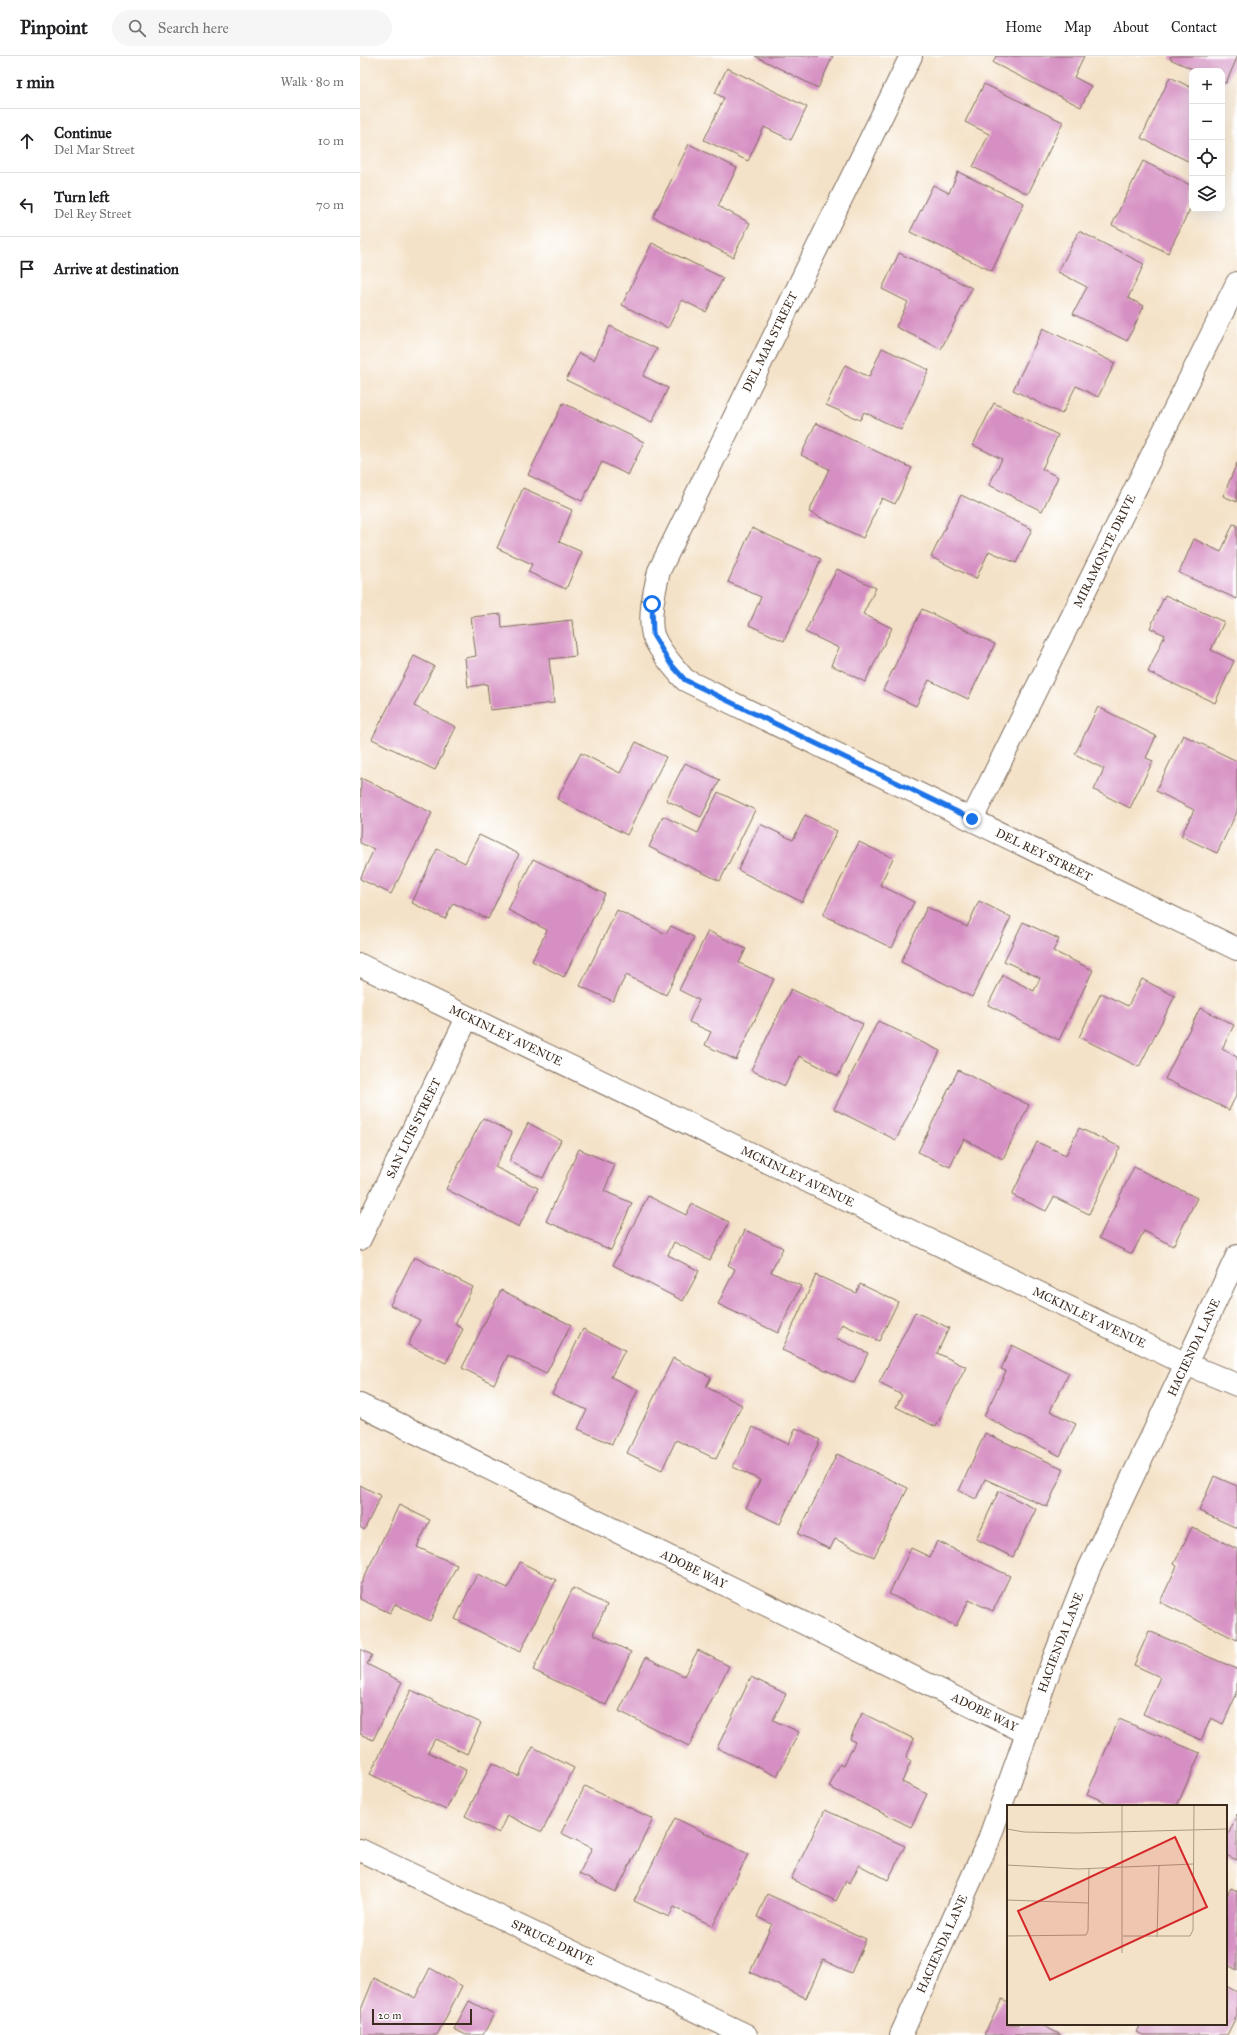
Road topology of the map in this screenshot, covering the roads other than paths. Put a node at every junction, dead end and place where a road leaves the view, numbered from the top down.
1 (911, 56) edge
2 (1237, 283) edge
3 (653, 635) joint
4 (972, 819) junction
5 (1237, 949) edge
6 (360, 964) edge
7 (467, 1018) junction
8 (360, 1239) edge
9 (1237, 1256) edge
10 (1186, 1364) junction
11 (1237, 1384) edge
12 (360, 1405) edge
13 (1027, 1732) junction
14 (360, 1850) edge
15 (746, 2035) edge
16 (901, 2035) edge

1 - 3 street, DEL MAR STREET
2 - 4 street, MIRAMONTE DRIVE
3 - 4 street, DEL REY STREET
4 - 5 street, DEL REY STREET
6 - 7 street, MCKINLEY AVENUE
7 - 8 street, SAN LUIS STREET
7 - 10 street, MCKINLEY AVENUE
9 - 10 street, HACIENDA LANE
10 - 11 street, MCKINLEY AVENUE
10 - 13 street, HACIENDA LANE
12 - 13 street, ADOBE WAY
13 - 16 street, HACIENDA LANE
14 - 15 street, SPRUCE DRIVE

